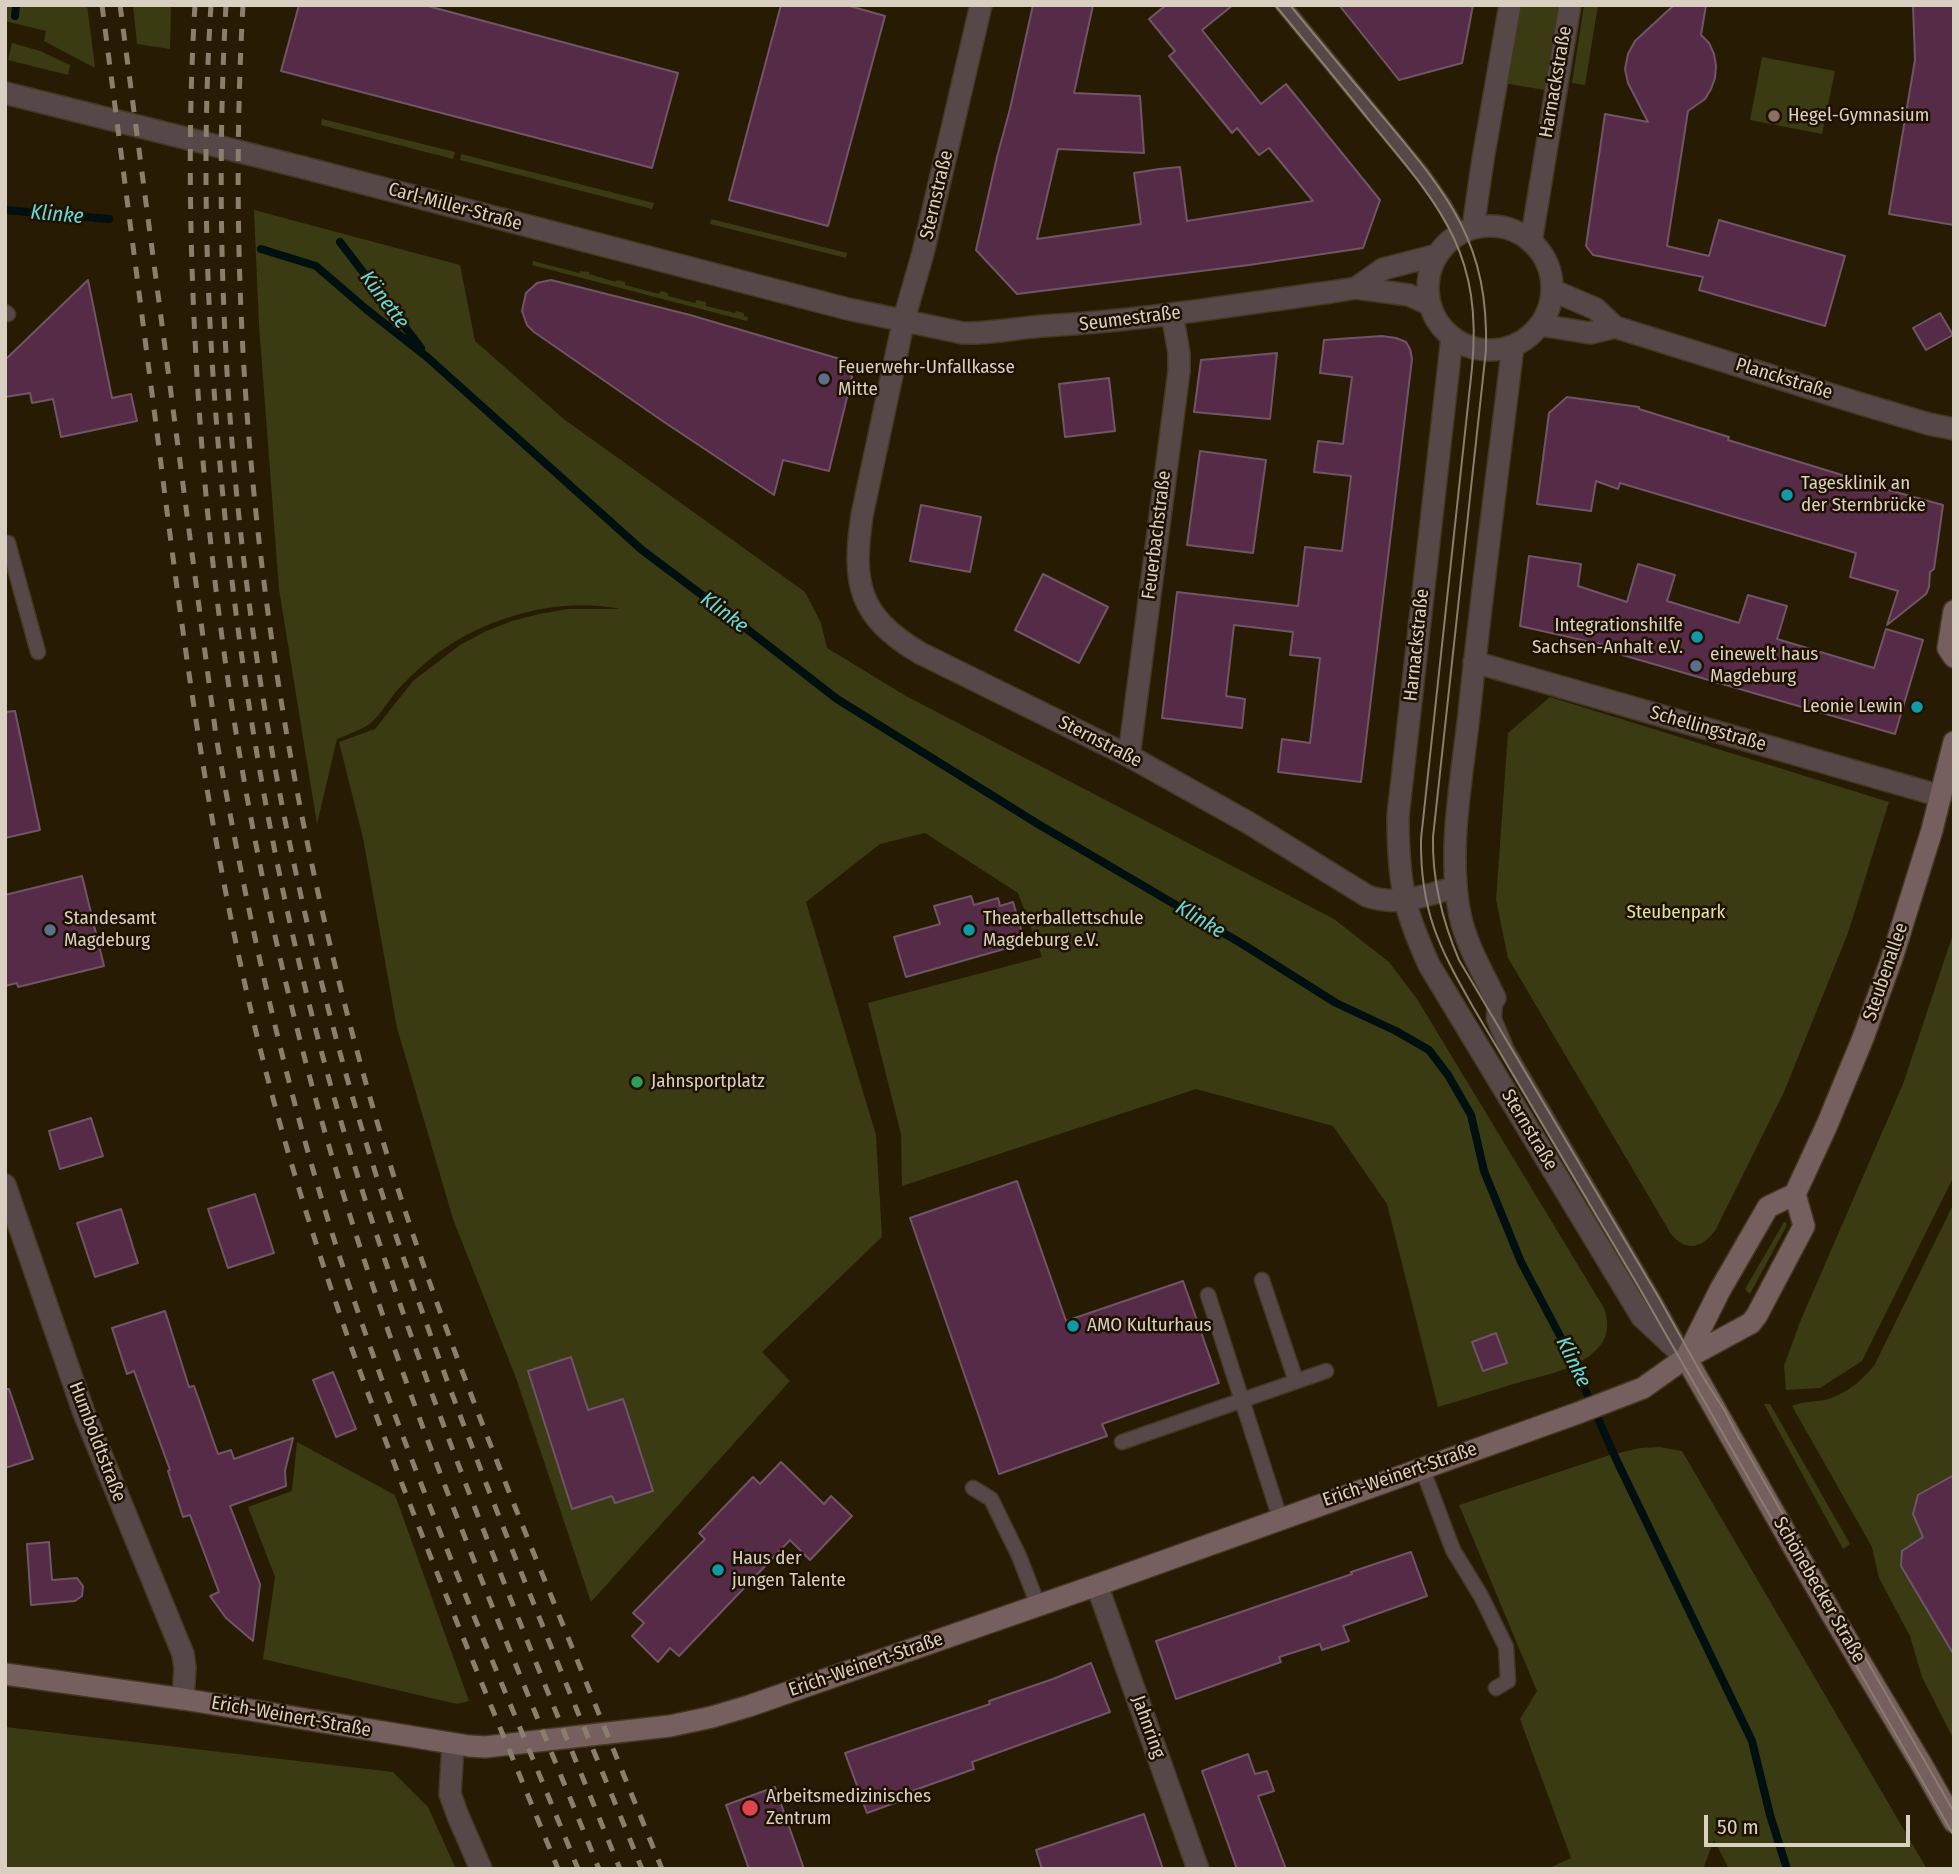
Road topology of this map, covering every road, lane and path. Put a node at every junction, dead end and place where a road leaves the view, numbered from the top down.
1 (981, 5) edge
2 (1283, 5) edge
3 (1510, 5) edge
4 (1570, 5) edge
5 (5, 93) edge
6 (1466, 231) junction
7 (1531, 242) junction
8 (1437, 256) junction
9 (1356, 288) junction
10 (1552, 290) junction
11 (1429, 304) junction
12 (1172, 314) junction
13 (904, 319) junction
14 (1540, 325) junction
15 (1615, 327) junction
16 (1452, 337) junction
17 (1513, 346) junction
18 (1954, 429) edge
19 (5, 543) edge
20 (1954, 611) edge
21 (38, 652) dead end
22 (1954, 657) edge
23 (1474, 662) junction
24 (1954, 742) edge
25 (1129, 755) junction
26 (1941, 796) junction
27 (1456, 887) junction
28 (1405, 900) junction
29 (1495, 998) joint
30 (5, 1185) edge
31 (1795, 1194) junction
32 (1262, 1280) dead end
33 (1208, 1295) dead end
34 (1686, 1358) junction
35 (1326, 1371) dead end
36 (1296, 1381) junction
37 (1242, 1399) junction
38 (1122, 1442) dead end
39 (1422, 1468) junction
40 (974, 1488) dead end
41 (1280, 1518) junction
42 (1097, 1585) junction
43 (1038, 1605) junction
44 (5, 1674) edge
45 (1496, 1688) dead end
46 (183, 1699) junction
47 (453, 1744) junction
48 (1954, 1822) edge
49 (481, 1869) edge
50 (1198, 1869) edge

1 - 13 street, Sternstraße
2 - 6 lane
3 - 6 street
4 - 7 street, Harnackstraße
5 - 13 street, Carl-Miller-Straße
6 - 7 street
6 - 8 street
7 - 10 street
8 - 9 street, Seumestraße
8 - 11 street
9 - 11 street, Seumestraße
9 - 12 street, Seumestraße
10 - 14 street
10 - 15 street, Planckstraße
11 - 16 street
12 - 13 street, Seumestraße
12 - 25 street, Feuerbachstraße
13 - 25 street, Sternstraße
14 - 15 street, Planckstraße
14 - 17 street
15 - 18 street, Planckstraße
16 - 17 street
16 - 28 street, Harnackstraße
17 - 23 street
19 - 21 lane
20 - 22 main road
23 - 26 street, Schellingstraße
23 - 27 street
24 - 26 main road, Steubenallee
25 - 28 street, Sternstraße
26 - 31 main road, Steubenallee
27 - 28 street
27 - 29 street
28 - 34 street, Sternstraße
29 - 34 lane
30 - 46 street, Humboldtstraße
31 - 34 main road
31 - 34 main road
32 - 36 lane
33 - 37 lane
34 - 39 main road, Erich-Weinert-Straße
34 - 48 main road, Schönebecker Straße
35 - 36 lane
36 - 37 lane
37 - 38 lane
37 - 41 lane
39 - 41 main road, Erich-Weinert-Straße
39 - 45 lane
40 - 43 lane
41 - 42 main road, Erich-Weinert-Straße
42 - 43 main road, Erich-Weinert-Straße
42 - 50 street, Jahnring
43 - 47 main road, Erich-Weinert-Straße
44 - 46 main road, Erich-Weinert-Straße
46 - 47 main road, Erich-Weinert-Straße
47 - 49 street

